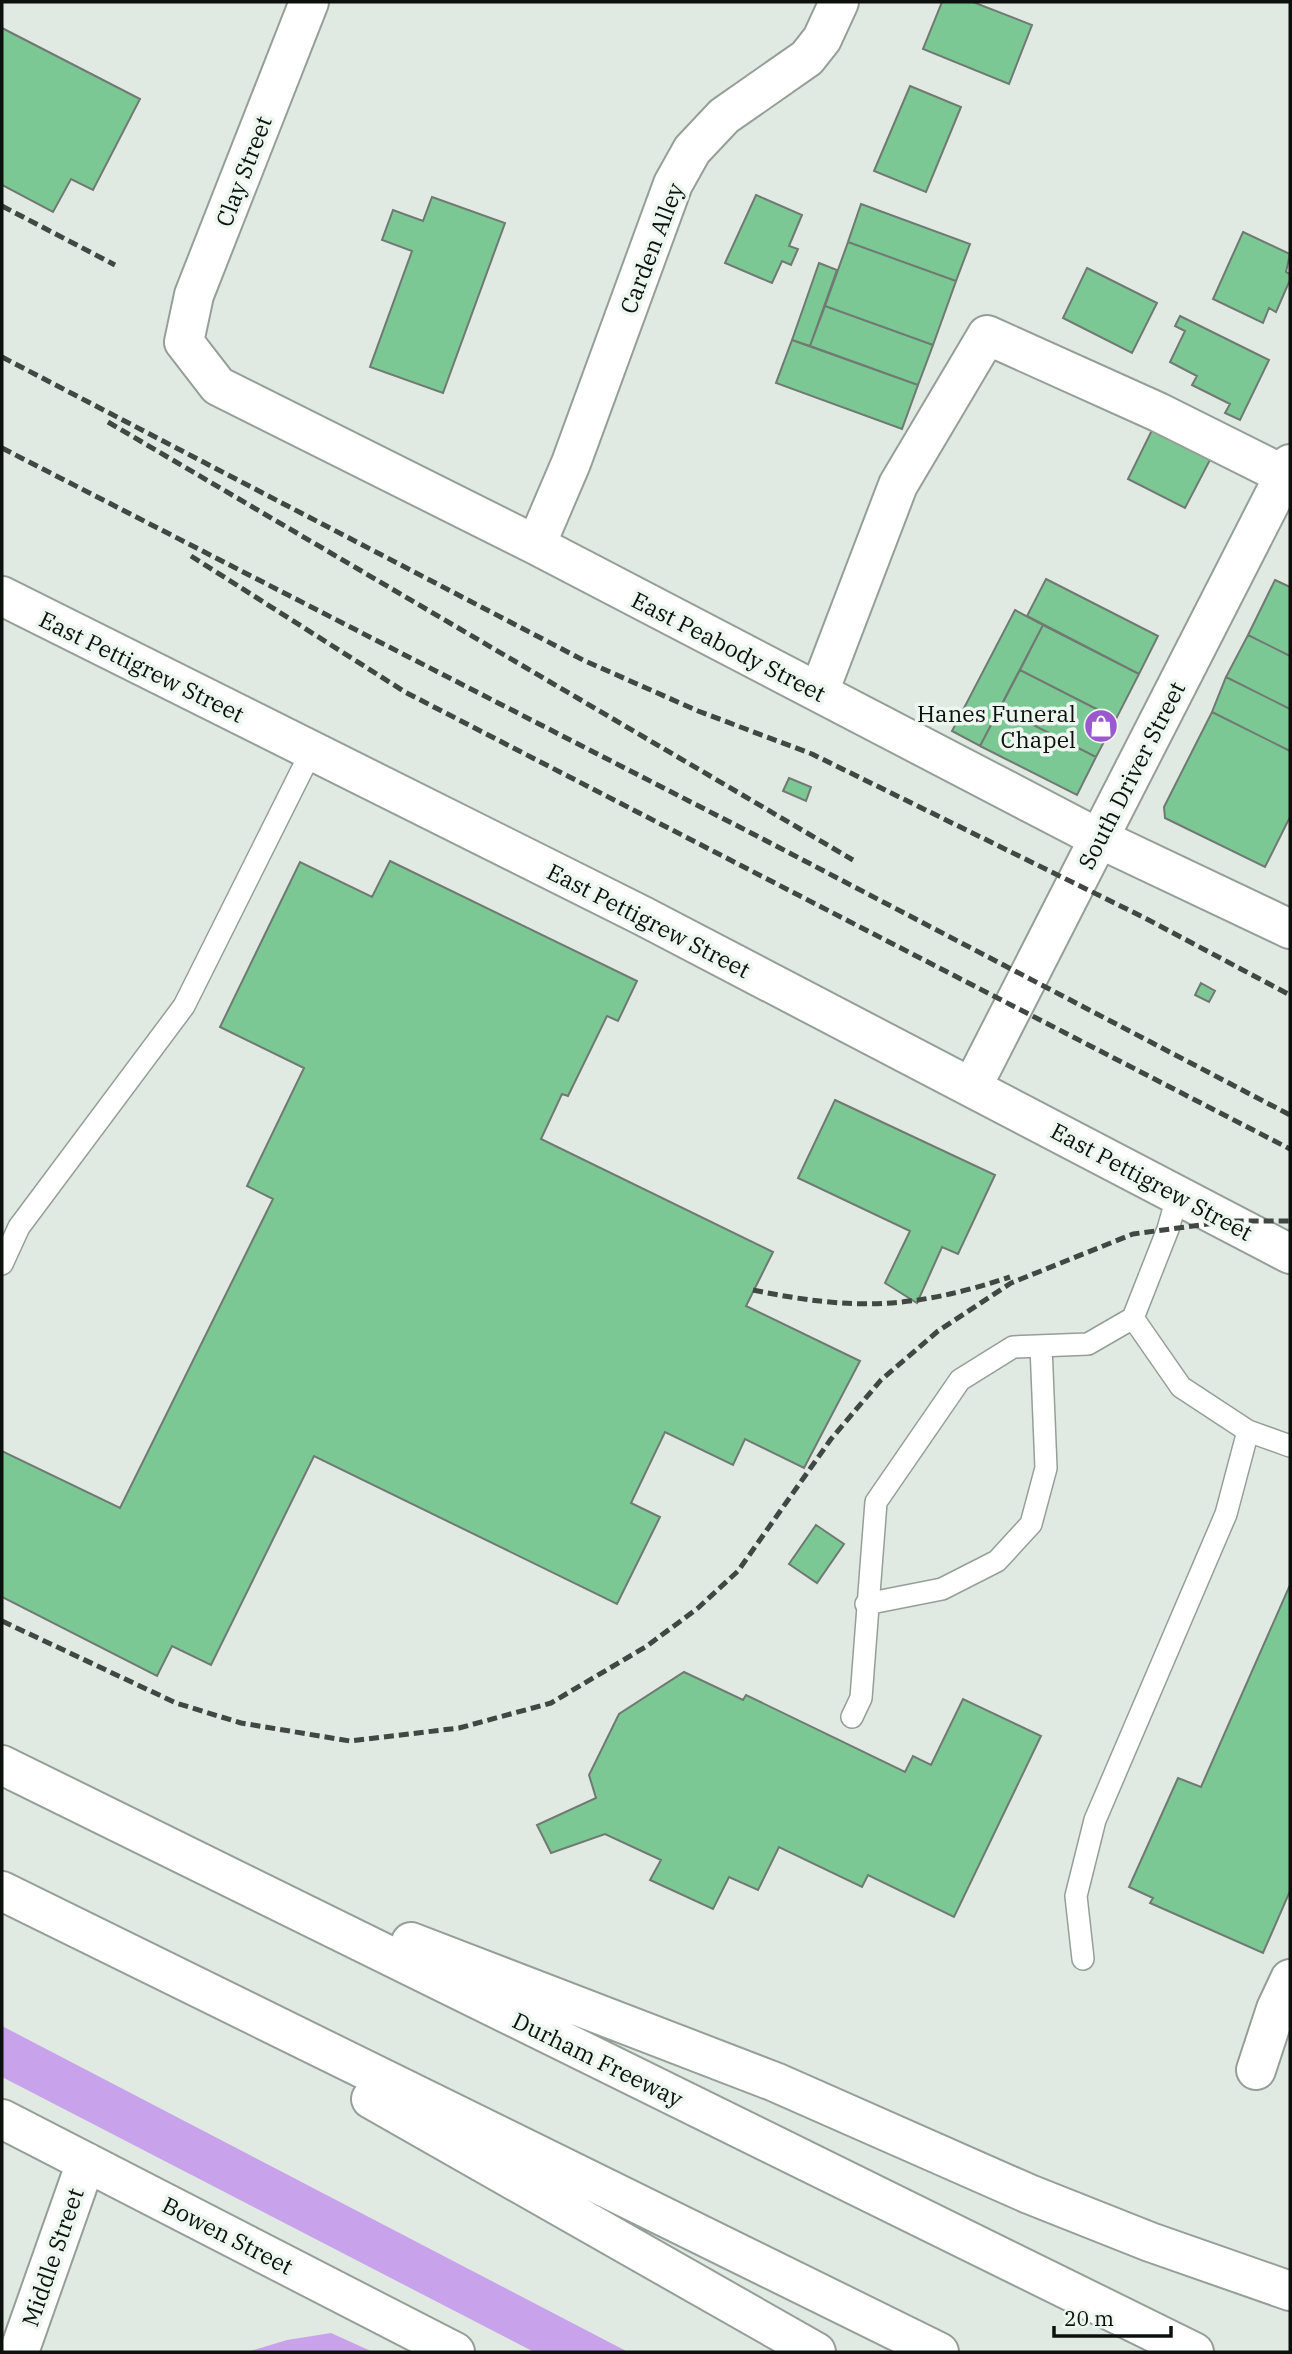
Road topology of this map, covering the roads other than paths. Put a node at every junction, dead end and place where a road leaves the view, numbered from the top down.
1 (309, 2) edge
2 (839, 2) edge
3 (184, 342) joint
4 (1287, 470) edge
5 (536, 545) junction
6 (2, 596) edge
7 (819, 692) junction
8 (312, 750) junction
9 (1098, 838) junction
10 (1290, 929) edge
11 (972, 1087) junction
12 (1178, 1194) junction
13 (10, 1223) edge
14 (1290, 1254) edge
15 (2, 1264) edge
16 (1133, 1318) junction
17 (1041, 1346) junction
18 (1248, 1431) junction
19 (1290, 1446) edge
20 (866, 1604) junction
21 (852, 1717) dead end
22 (2, 1765) edge
23 (178, 1852) junction
24 (13, 1896) edge
25 (1083, 1959) dead end
26 (1290, 1979) edge
27 (1256, 2070) dead end
28 (2, 2119) edge
29 (86, 2162) junction
30 (1290, 2291) edge
31 (19, 2352) edge
32 (455, 2352) edge
33 (816, 2352) edge
34 (939, 2352) edge
35 (1194, 2352) edge

1 - 3 main road, Clay Street
2 - 5 main road, Carden Alley
3 - 5 main road, East Peabody Street
4 - 7 main road
4 - 9 main road, South Driver Street
5 - 7 main road, East Peabody Street
6 - 8 main road, East Pettigrew Street
7 - 9 main road, East Peabody Street
8 - 11 main road, East Pettigrew Street
8 - 13 lane
9 - 10 main road, East Peabody Street
9 - 11 main road, South Driver Street
11 - 12 main road, East Pettigrew Street
12 - 14 main road, East Pettigrew Street
12 - 16 lane
13 - 15 lane
16 - 17 lane
16 - 18 lane
17 - 20 lane
17 - 20 lane
18 - 19 lane
18 - 25 lane
20 - 21 lane
22 - 23 main road, Durham Freeway
23 - 30 main road
23 - 35 main road, Durham Freeway
24 - 33 main road
24 - 34 main road
26 - 27 main road
28 - 29 main road, Bowen Street
29 - 31 main road, Middle Street
29 - 32 main road, Bowen Street

